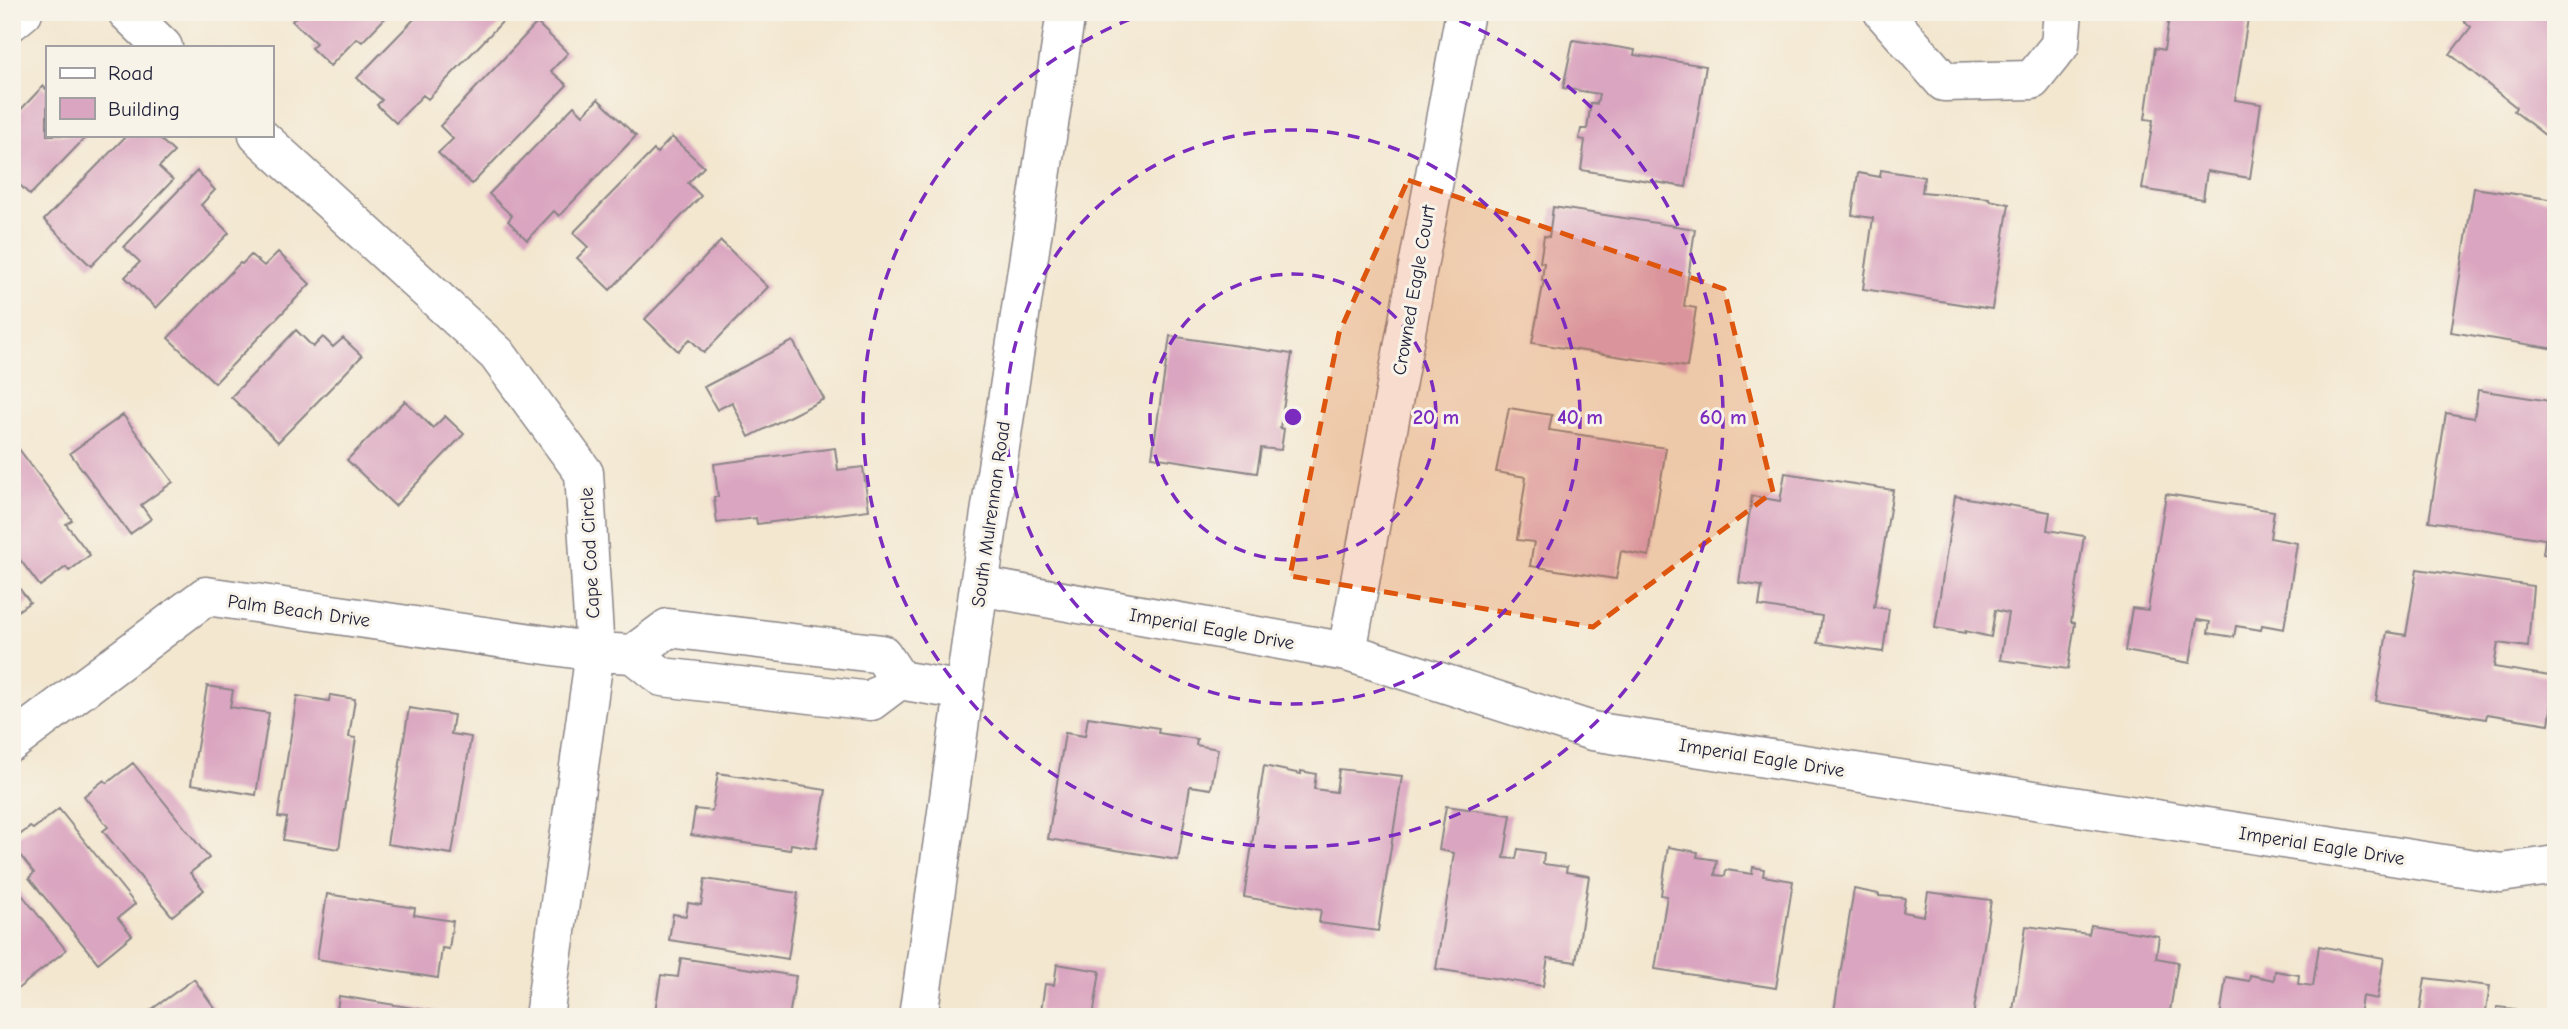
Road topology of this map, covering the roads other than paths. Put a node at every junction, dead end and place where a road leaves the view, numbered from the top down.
1 (23, 12) edge
2 (127, 12) edge
3 (1066, 12) edge
4 (1465, 12) edge
5 (1883, 12) edge
6 (2063, 12) edge
7 (12, 21) edge
8 (162, 46) edge
9 (259, 136) edge
10 (979, 586) junction
11 (595, 652) junction
12 (1347, 652) junction
13 (964, 691) junction
14 (12, 742) edge
15 (2556, 865) edge
16 (544, 1017) edge
17 (918, 1017) edge

1 - 7 street
2 - 8 street
3 - 10 street, South Mulrennan Road
4 - 12 street, Crowned Eagle Court
5 - 6 street
9 - 11 street, Cape Cod Circle
10 - 12 street, Imperial Eagle Drive
10 - 13 street, South Mulrennan Road
11 - 13 street, Palm Beach Drive
11 - 14 street, Palm Beach Drive
11 - 16 street, Cape Cod Circle
12 - 15 street, Imperial Eagle Drive
13 - 17 street, South Mulrennan Road

